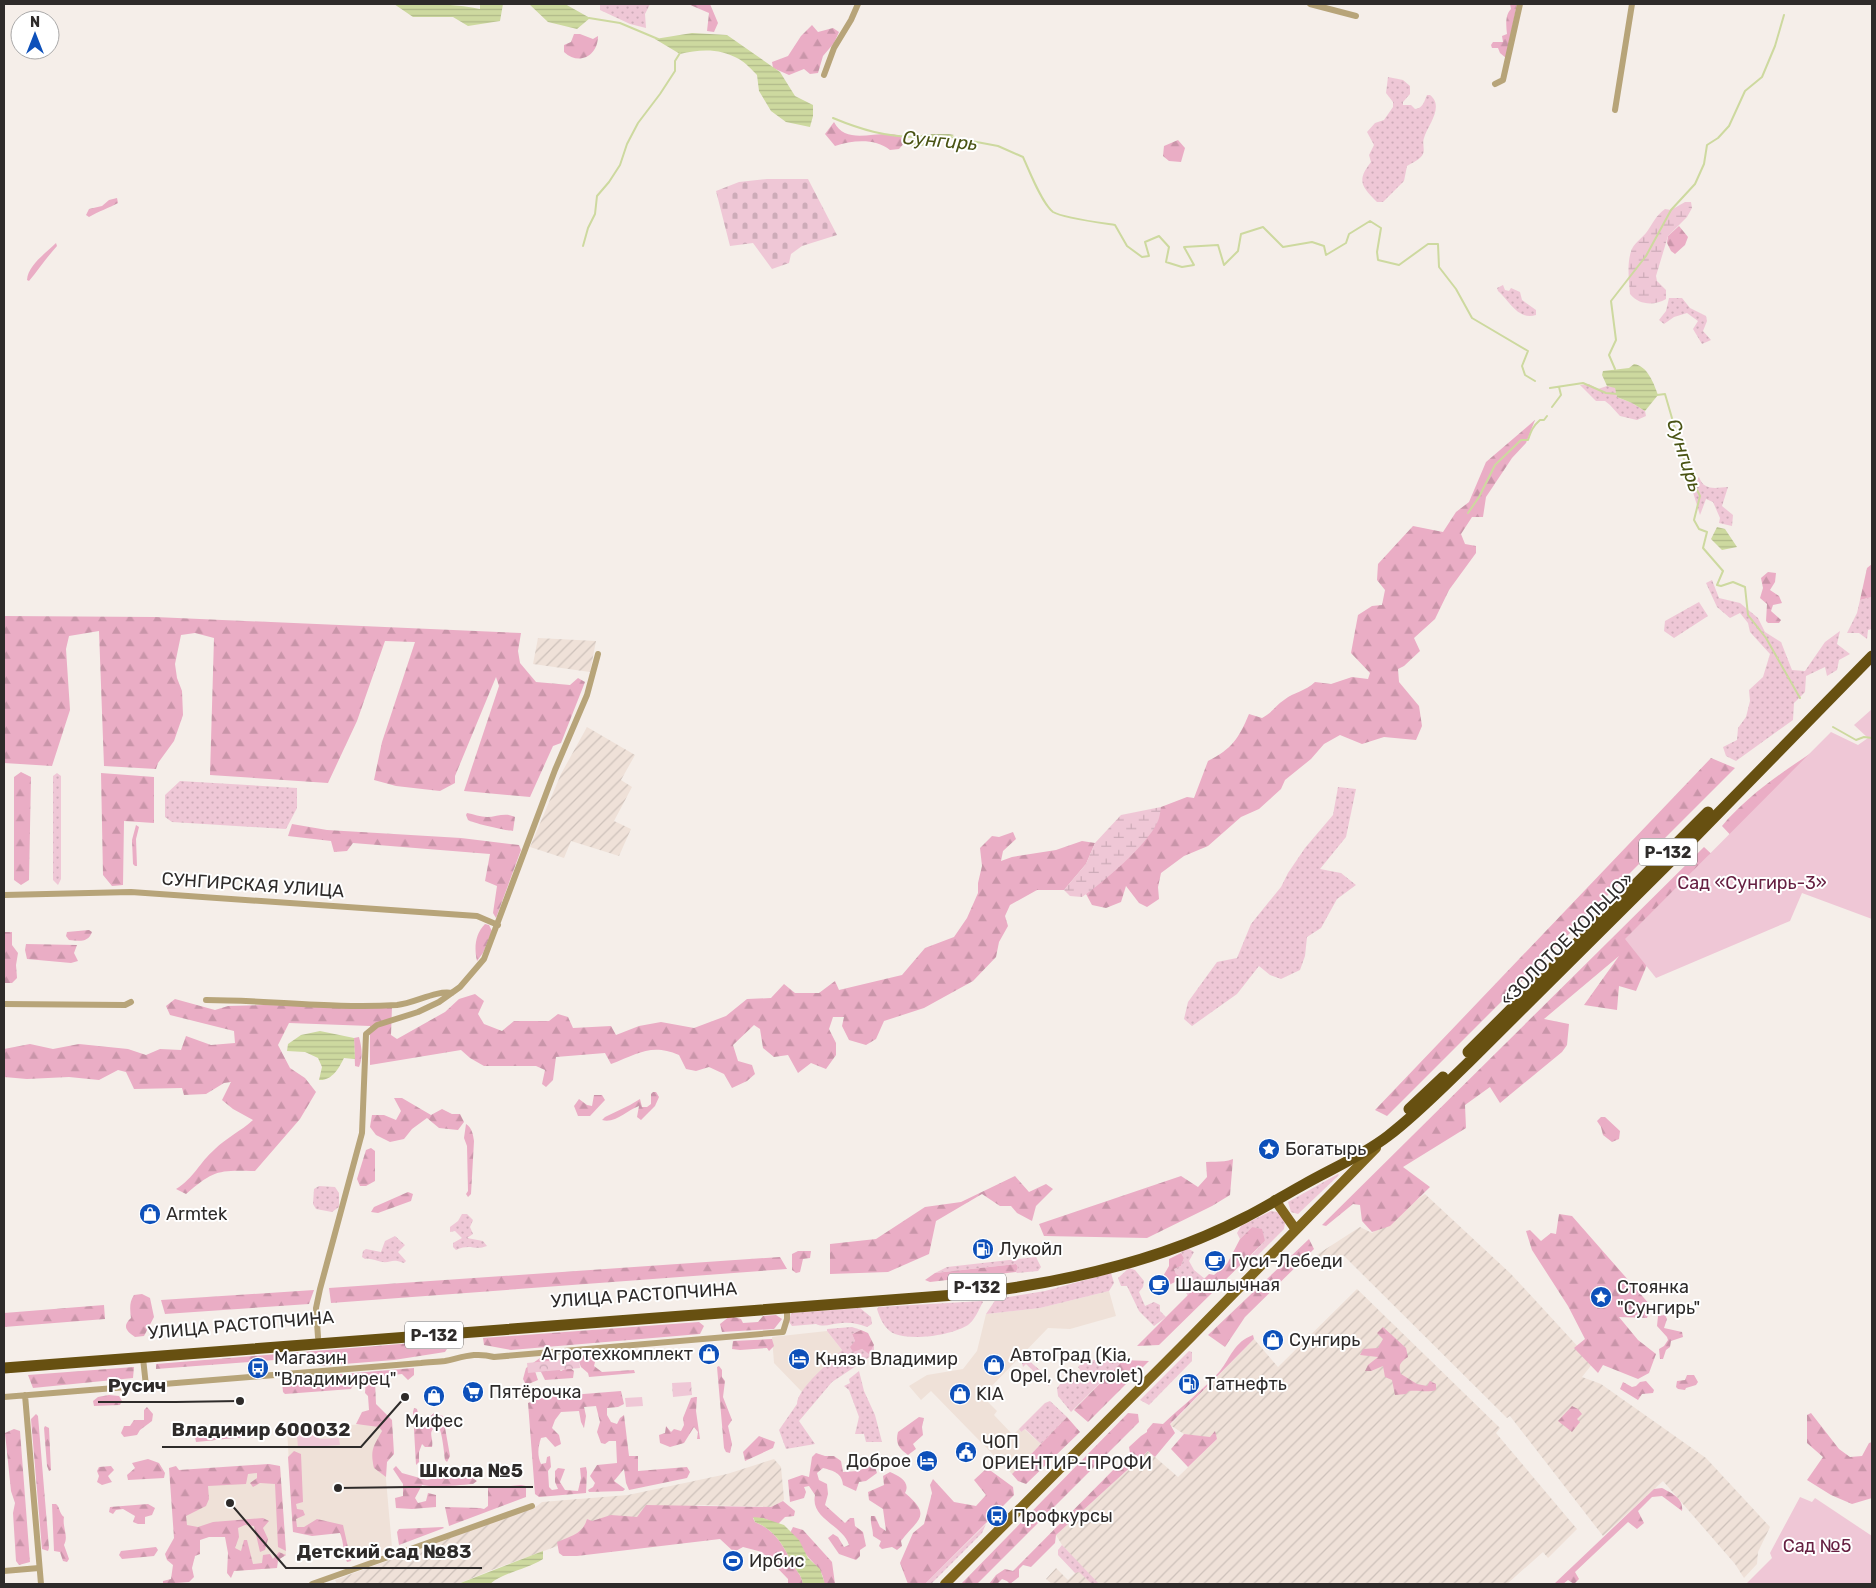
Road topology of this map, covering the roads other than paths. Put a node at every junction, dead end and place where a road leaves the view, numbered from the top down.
1 (858, 4) edge
2 (1310, 4) edge
3 (1520, 4) edge
4 (1632, 4) edge
5 (1356, 16) dead end
6 (824, 75) dead end
7 (1495, 84) dead end
8 (1616, 110) dead end
9 (1872, 646) edge
10 (598, 654) dead end
11 (1872, 656) edge
12 (4, 895) edge
13 (498, 925) junction
14 (452, 993) junction
15 (206, 1000) dead end
16 (131, 1002) dead end
17 (4, 1004) edge
18 (1463, 1056) joint
19 (1388, 1136) junction
20 (1331, 1170) junction
21 (1341, 1184) junction
22 (1275, 1200) junction
23 (1296, 1230) junction
24 (787, 1308) junction
25 (318, 1337) junction
26 (143, 1358) junction
27 (4, 1361) edge
28 (4, 1368) edge
29 (146, 1386) junction
30 (25, 1395) junction
31 (4, 1397) edge
32 (532, 1506) dead end
33 (39, 1568) junction
34 (4, 1571) edge
35 (41, 1584) edge
36 (312, 1584) edge
37 (945, 1584) edge

1 - 6 street
2 - 5 street
3 - 7 street
4 - 8 street
9 - 18 highway, «ЗОЛОТОЕ КОЛЬЦО» / Р-132
10 - 13 street
11 - 19 highway, «ЗОЛОТОЕ КОЛЬЦО» / Р-132
12 - 13 street, СУНГИРСКАЯ УЛИЦА
13 - 14 street
14 - 15 street
14 - 25 street
16 - 17 street
18 - 20 highway, УЛИЦА РАСТОПЧИНА / Р-132
19 - 20 highway, УЛИЦА РАСТОПЧИНА / Р-132
19 - 21 main road
20 - 21 main road
20 - 22 highway, УЛИЦА РАСТОПЧИНА / Р-132
21 - 23 main road
22 - 23 main road
22 - 24 highway, УЛИЦА РАСТОПЧИНА / Р-132
22 - 25 highway, УЛИЦА РАСТОПЧИНА / Р-132
23 - 37 main road
24 - 26 highway, УЛИЦА РАСТОПЧИНА / Р-132
24 - 29 street
25 - 27 highway, УЛИЦА РАСТОПЧИНА / Р-132
26 - 28 highway, УЛИЦА РАСТОПЧИНА / Р-132
26 - 29 street
29 - 30 street
30 - 31 street
30 - 33 street
32 - 36 street
33 - 34 street
33 - 35 street

